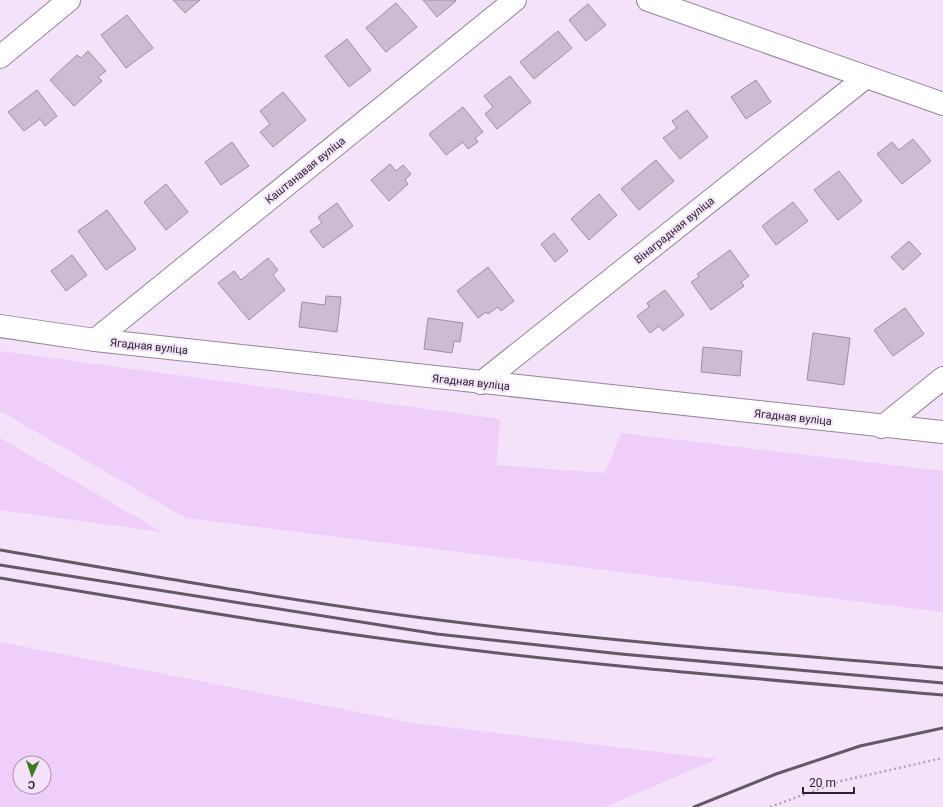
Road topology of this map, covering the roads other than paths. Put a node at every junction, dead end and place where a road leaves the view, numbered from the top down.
1 (69, 0) edge
2 (515, 0) edge
3 (648, 0) edge
4 (0, 57) edge
5 (866, 77) junction
6 (943, 104) edge
7 (0, 326) edge
8 (94, 340) junction
9 (943, 378) edge
10 (482, 383) junction
11 (882, 427) junction
12 (943, 432) edge

1 - 4 street
2 - 8 street, Каштанавая вуліца
3 - 5 street
5 - 6 street
5 - 10 street, Вінаградная вуліца
7 - 8 street, Ягадная вуліца
8 - 10 street, Ягадная вуліца
9 - 11 street
10 - 11 street, Ягадная вуліца
11 - 12 street, Ягадная вуліца

